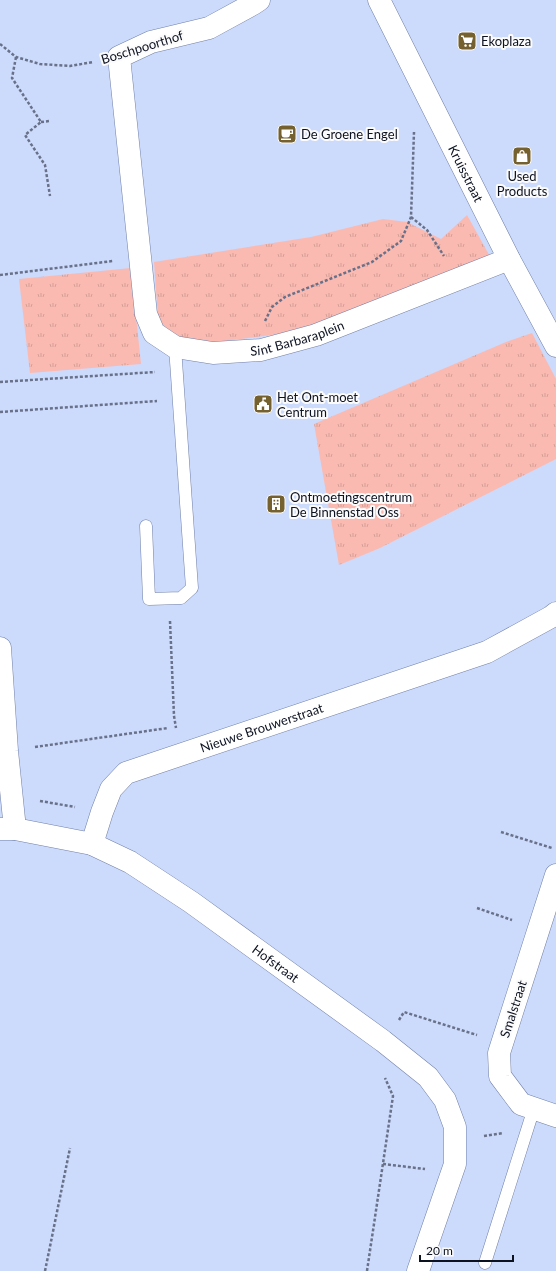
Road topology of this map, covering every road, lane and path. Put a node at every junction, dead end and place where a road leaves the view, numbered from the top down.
1 (259, 0) edge
2 (379, 0) edge
3 (0, 44) edge
4 (119, 56) junction
5 (16, 57) junction
6 (429, 101) junction
7 (50, 121) dead end
8 (40, 122) junction
9 (50, 196) dead end
10 (411, 217) junction
11 (140, 258) junction
12 (509, 259) junction
13 (0, 275) edge
14 (458, 279) junction
15 (556, 346) edge
16 (175, 347) junction
17 (261, 350) junction
18 (176, 371) junction
19 (0, 382) edge
20 (179, 400) junction
21 (0, 412) edge
22 (146, 526) dead end
23 (169, 598) junction
24 (556, 613) edge
25 (0, 648) edge
26 (176, 727) junction
27 (180, 727) dead end
28 (7, 751) junction
29 (187, 753) junction
30 (12, 796) junction
31 (102, 812) junction
32 (7, 829) edge
33 (501, 832) dead end
34 (92, 844) junction
35 (556, 849) edge
36 (556, 875) edge
37 (477, 908) dead end
38 (539, 928) junction
39 (383, 1041) junction
40 (502, 1042) junction
41 (534, 1108) junction
42 (556, 1116) edge
43 (70, 1148) dead end
44 (485, 1263) dead end
45 (46, 1271) edge
46 (367, 1271) edge
47 (418, 1271) edge

1 - 4 street, Boschpoorthof
2 - 6 street, Kruisstraat
3 - 5 path, Boschpoorthof
4 - 5 path, Boschpoorthof
4 - 11 street, Sint Barbaraplein
5 - 8 path
6 - 10 path
6 - 12 street, Kruisstraat
7 - 8 path
8 - 9 path
10 - 14 path
10 - 17 path
11 - 13 path
11 - 16 street, Sint Barbaraplein
12 - 14 street, Sint Barbaraplein
12 - 15 street, Kruisstraat
14 - 17 street, Sint Barbaraplein
16 - 17 street, Sint Barbaraplein
16 - 18 lane
18 - 19 path
18 - 20 lane
20 - 21 path
20 - 23 lane
22 - 23 lane
23 - 26 path
24 - 29 street, Nieuwe Brouwerstraat
25 - 28 street
26 - 27 path
26 - 28 path
26 - 29 path
28 - 30 street
29 - 31 street, Nieuwe Brouwerstraat
30 - 31 path
30 - 32 street
31 - 34 street, Nieuwe Brouwerstraat
32 - 34 street
33 - 35 path
34 - 39 street, Hofstraat
36 - 38 street, Smalstraat
37 - 38 path
38 - 40 street, Smalstraat
39 - 40 path
39 - 46 path
39 - 47 street, Hofstraat
40 - 41 street, Smalstraat
41 - 42 street, Smalstraat
41 - 44 lane
43 - 45 path

